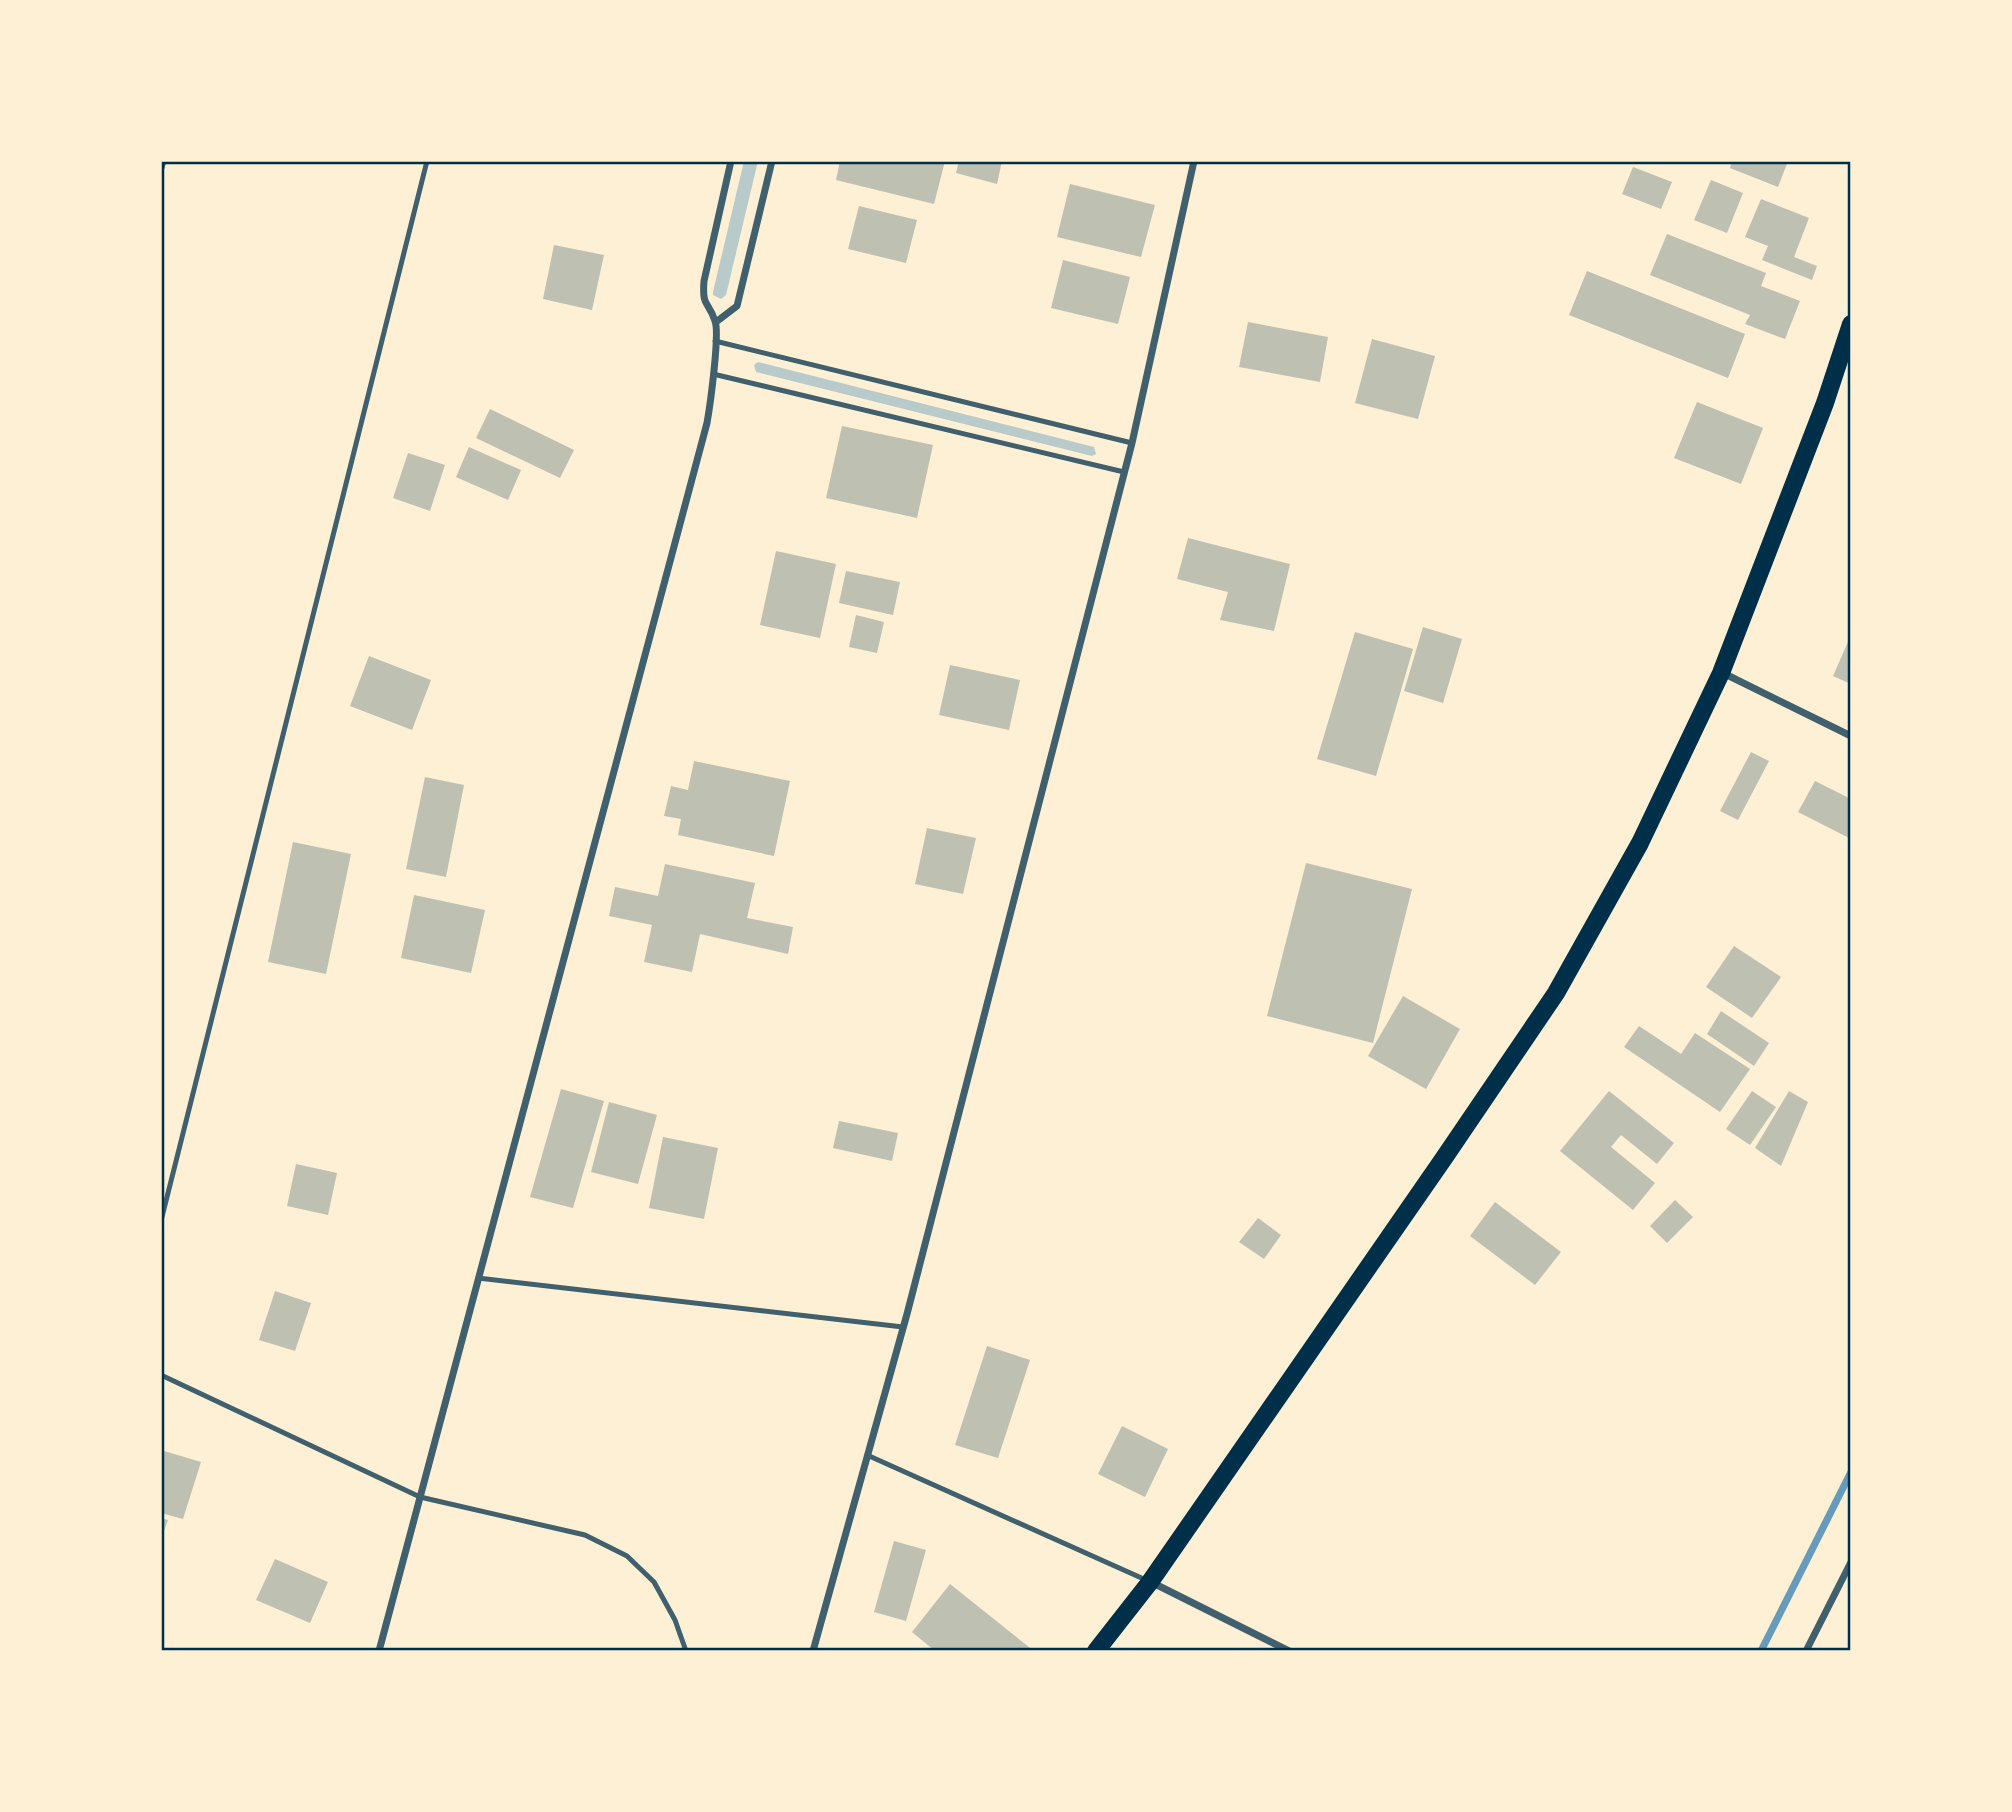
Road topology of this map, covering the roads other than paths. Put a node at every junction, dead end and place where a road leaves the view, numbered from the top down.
1 (164, 161) edge
2 (428, 161) edge
3 (731, 161) edge
4 (772, 161) edge
5 (1194, 161) edge
6 (161, 171) edge
7 (716, 322) junction
8 (1851, 324) edge
9 (715, 341) junction
10 (713, 374) junction
11 (1132, 443) junction
12 (1124, 472) junction
13 (1721, 673) junction
14 (1851, 736) edge
15 (161, 1221) edge
16 (478, 1278) junction
17 (903, 1327) junction
18 (161, 1375) edge
19 (867, 1455) junction
20 (420, 1497) junction
21 (1851, 1562) edge
22 (1150, 1582) junction
23 (379, 1651) edge
24 (687, 1651) edge
25 (813, 1651) edge
26 (1096, 1651) edge
27 (1289, 1651) edge
28 (1806, 1651) edge

1 - 6 lane
2 - 15 lane
3 - 7 street
4 - 7 street
5 - 11 street
7 - 9 street
8 - 13 main road
9 - 10 street
9 - 11 lane
10 - 12 lane
10 - 16 street
11 - 12 street
12 - 17 street
13 - 14 street
13 - 22 main road
16 - 17 lane
16 - 20 street
17 - 19 street
18 - 20 lane
19 - 22 lane
19 - 25 street
20 - 23 street
20 - 24 lane
21 - 28 street
22 - 26 main road
22 - 27 street

